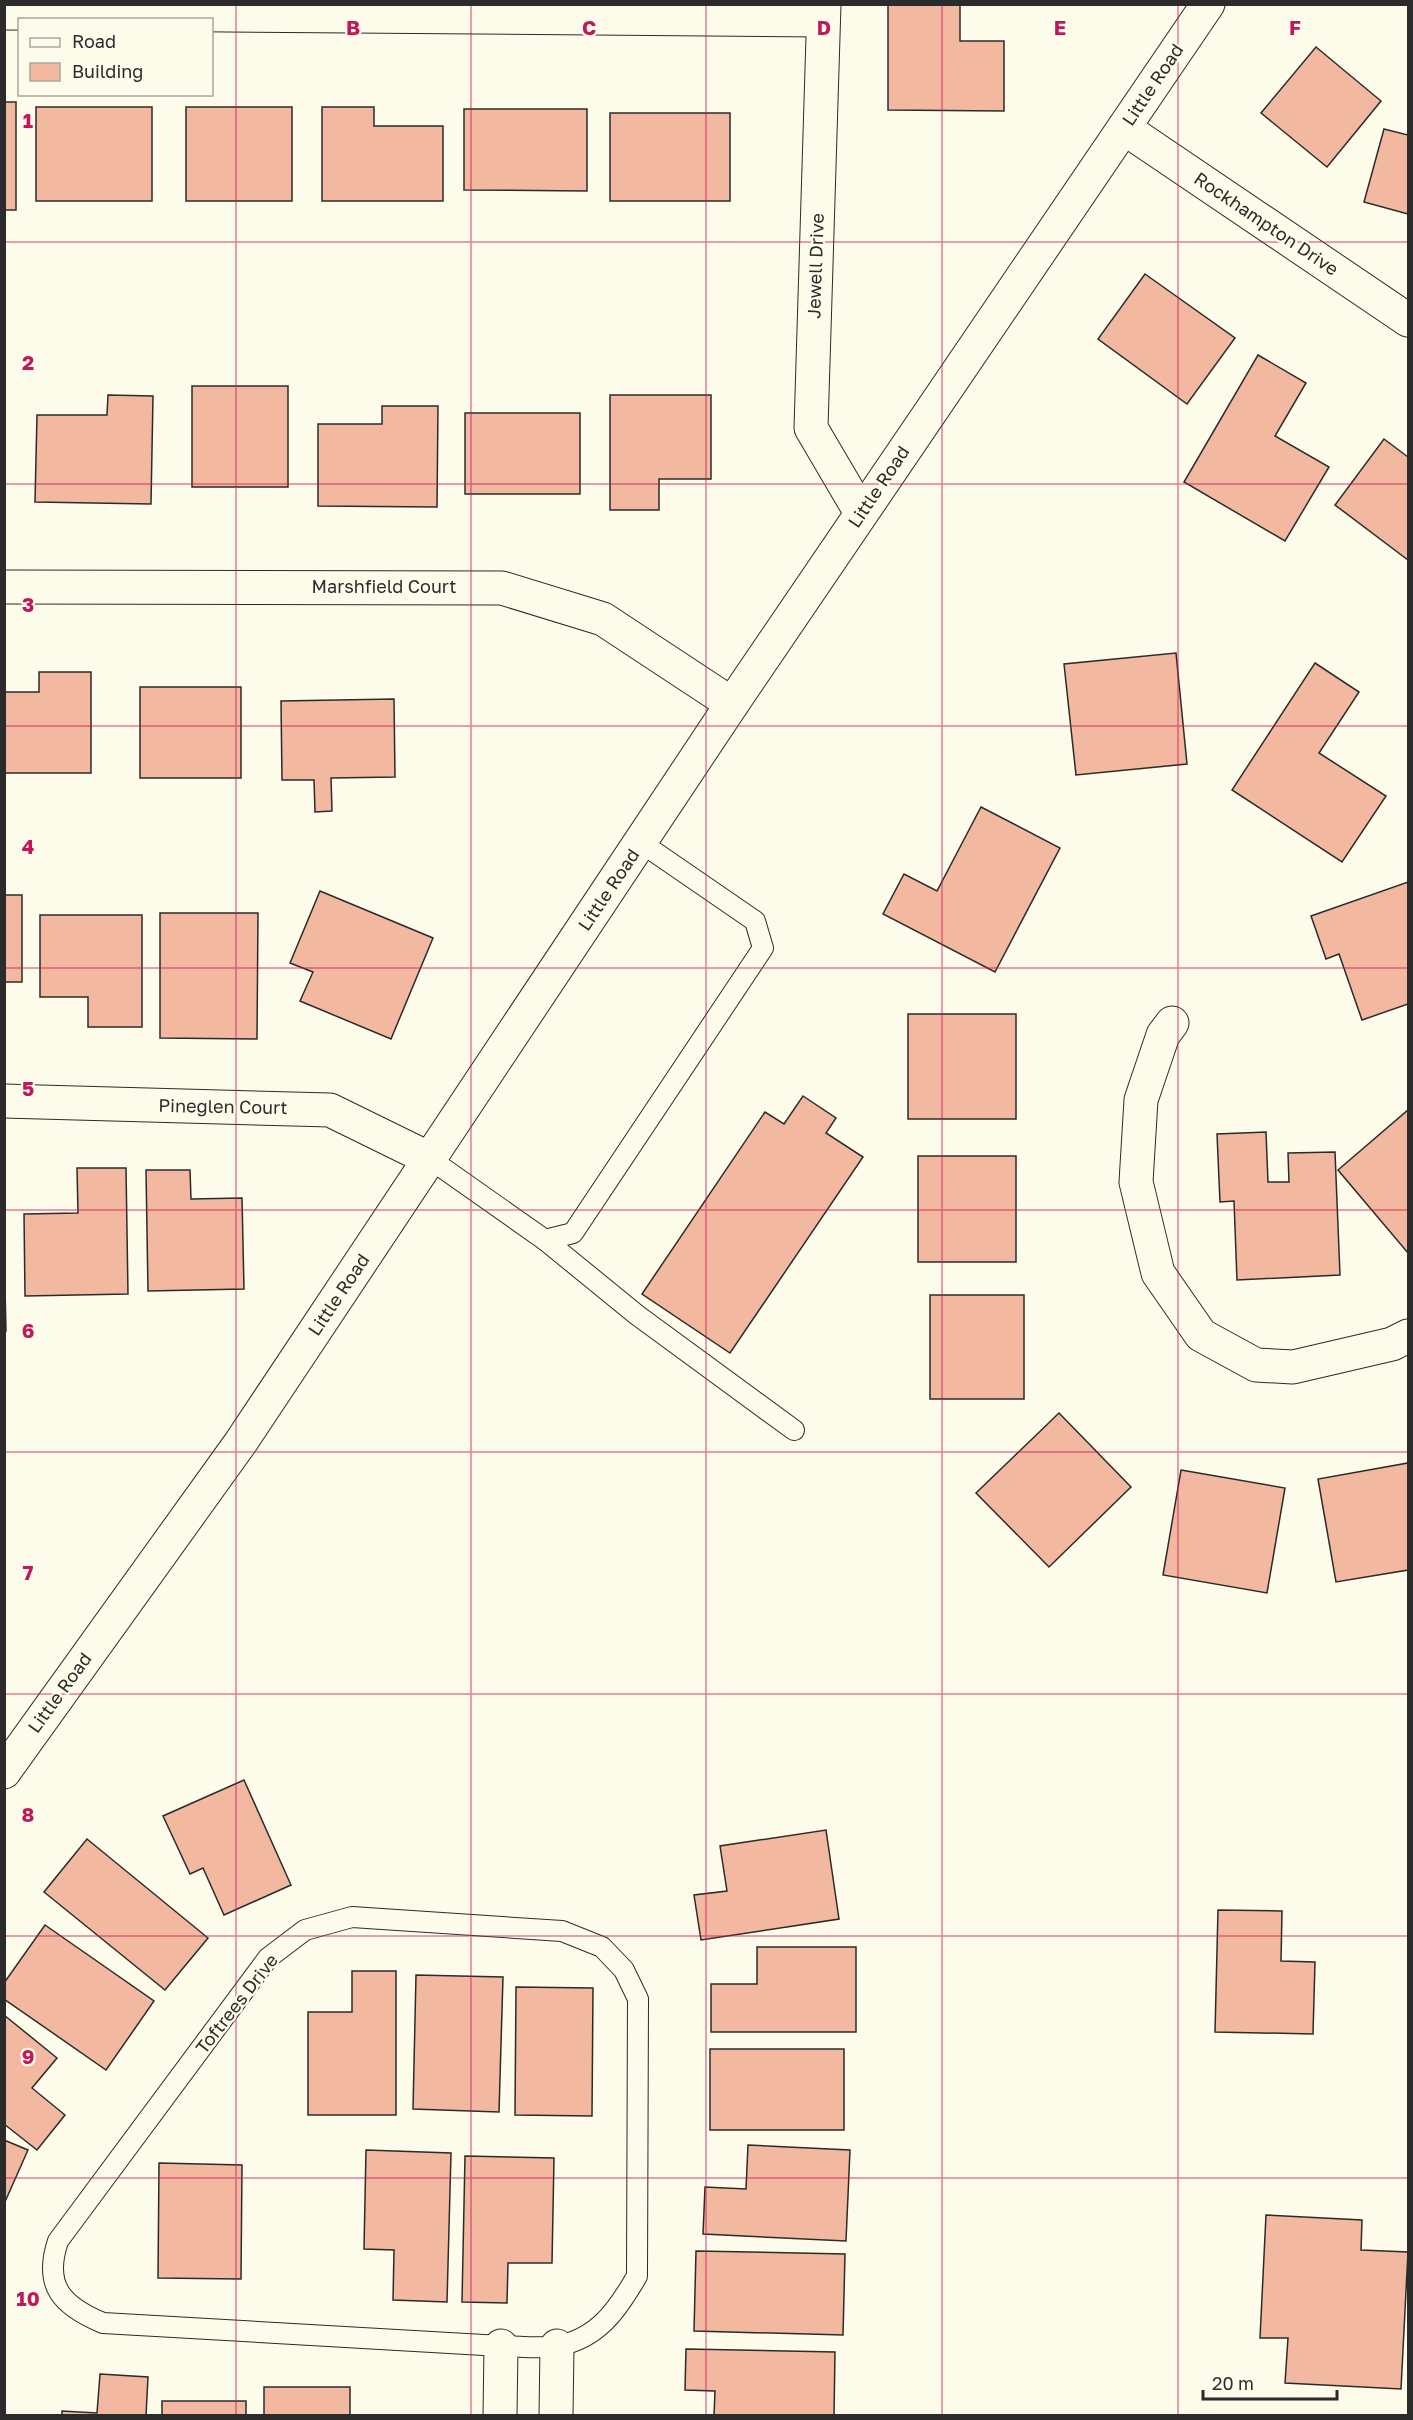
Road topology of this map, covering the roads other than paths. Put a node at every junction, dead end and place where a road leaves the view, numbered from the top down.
1 (1208, 4) edge
2 (823, 12) edge
3 (4, 13) edge
4 (1124, 128) junction
5 (1408, 320) edge
6 (861, 513) junction
7 (4, 587) edge
8 (732, 704) junction
9 (640, 842) junction
10 (1172, 1023) dead end
11 (4, 1101) edge
12 (430, 1159) junction
13 (545, 1240) junction
14 (1408, 1336) edge
15 (794, 1430) dead end
16 (10, 1754) edge
17 (501, 2346) junction
18 (557, 2346) junction
19 (500, 2415) edge
20 (556, 2415) edge

1 - 4 street, Little Road
2 - 3 street
2 - 6 street, Jewell Drive
4 - 5 street, Rockhampton Drive
4 - 6 street, Little Road
6 - 8 street, Little Road
7 - 8 street, Marshfield Court
8 - 9 street, Little Road
9 - 12 street, Little Road
9 - 13 lane
10 - 14 street
11 - 12 street, Pineglen Court
12 - 13 lane
12 - 16 street, Little Road
13 - 15 lane
17 - 18 lane, Toftrees Drive
17 - 18 lane, Toftrees Drive
17 - 19 street
18 - 20 street

